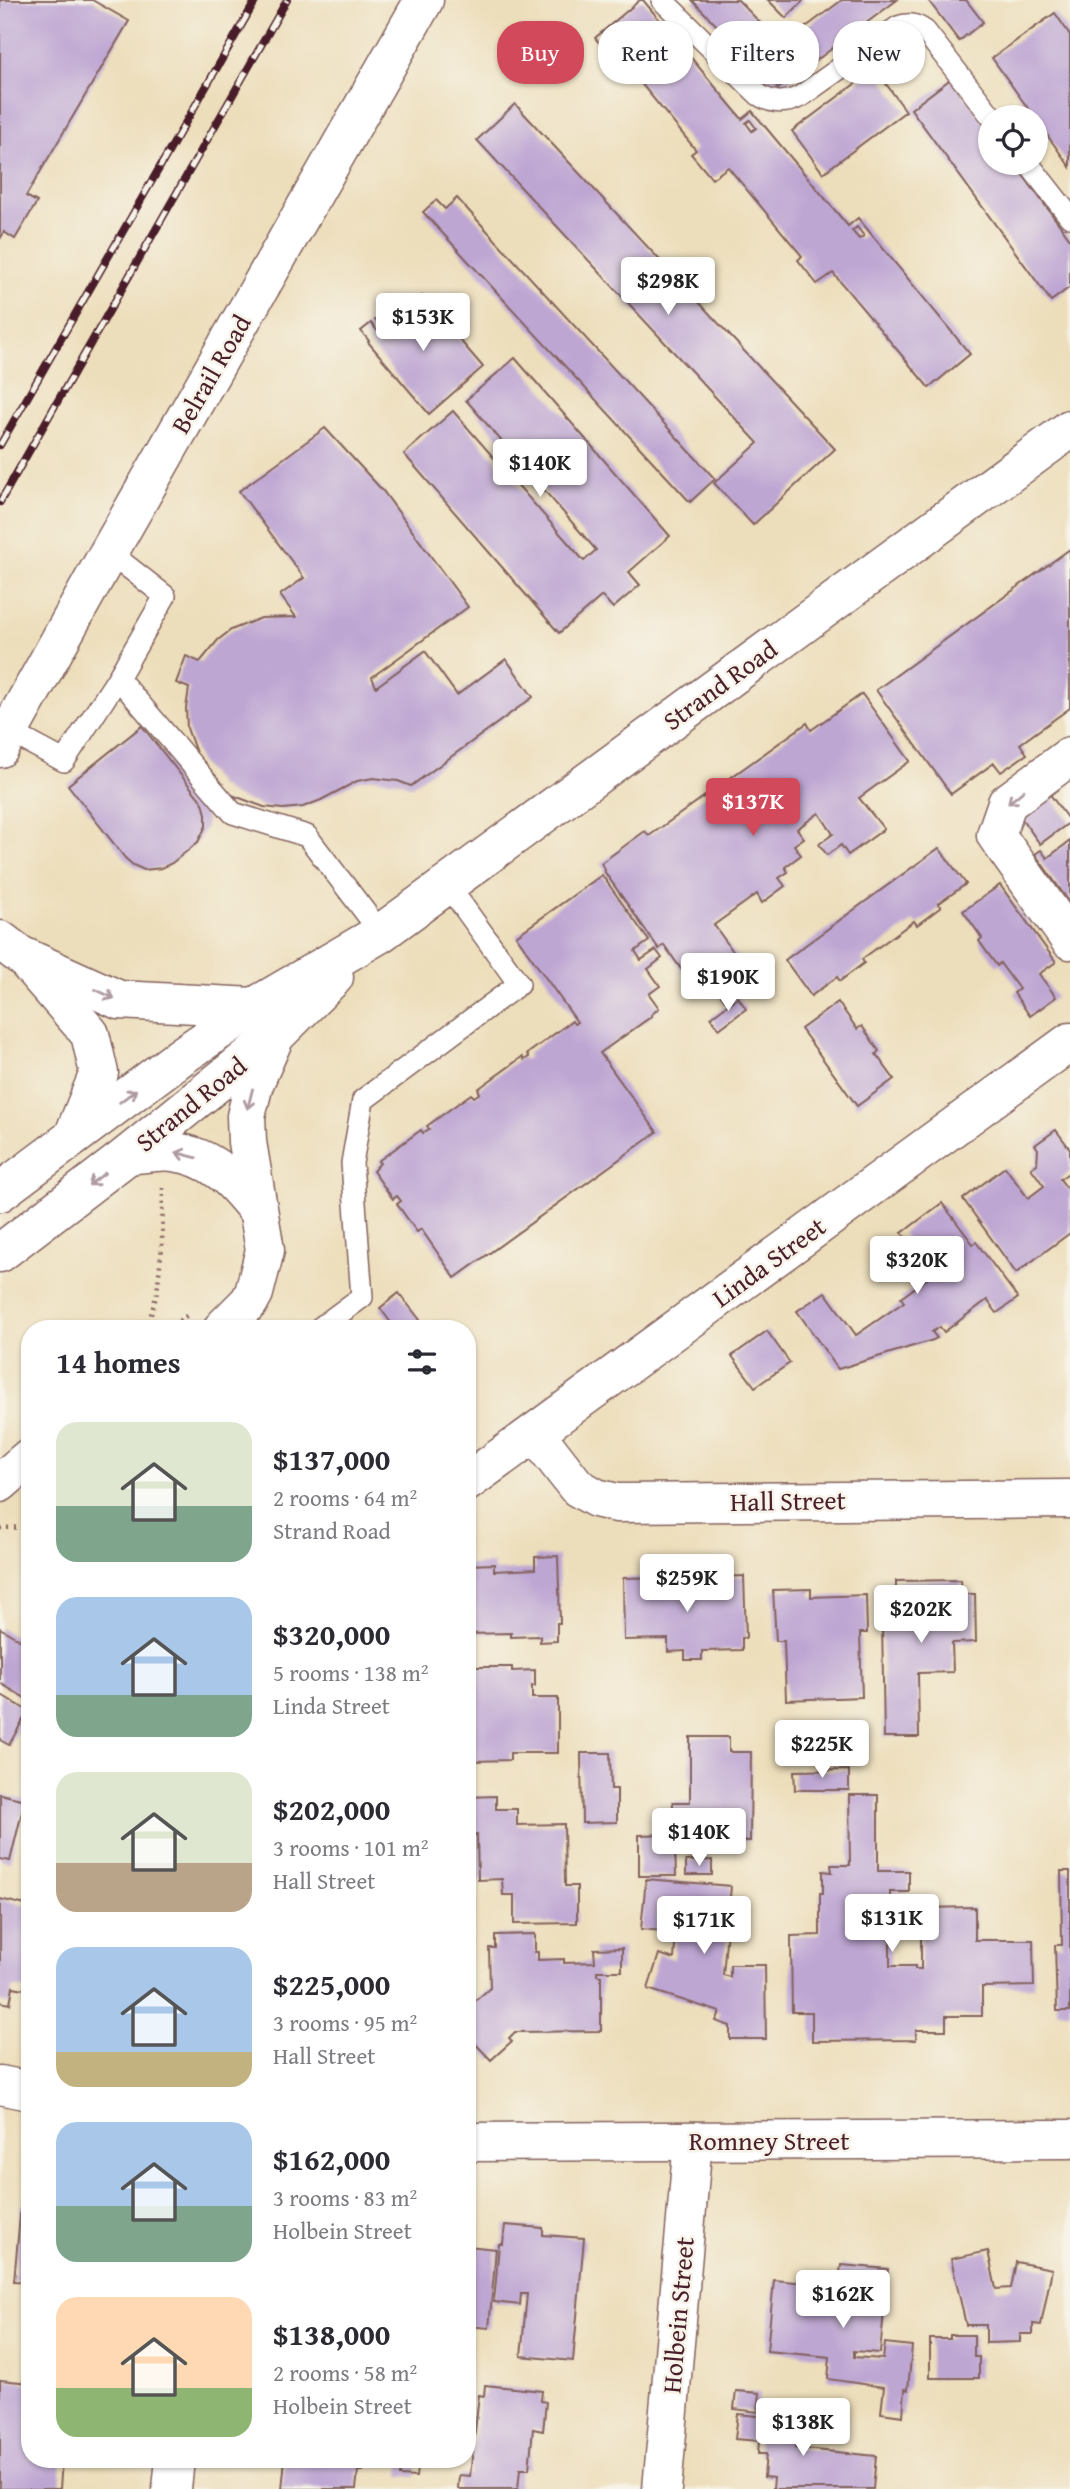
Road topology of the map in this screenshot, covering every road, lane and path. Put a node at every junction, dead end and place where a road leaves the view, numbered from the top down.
1 (424, 0) edge
2 (662, 0) edge
3 (982, 105) edge
4 (1037, 175) edge
5 (1070, 217) edge
6 (1070, 429) edge
7 (109, 552) junction
8 (118, 678) junction
9 (5, 740) edge
10 (1070, 757) edge
11 (447, 884) junction
12 (375, 937) junction
13 (1070, 940) edge
14 (10, 948) edge
15 (265, 1021) junction
16 (1070, 1042) edge
17 (73, 1137) junction
18 (128, 1155) junction
19 (164, 1186) dead end
20 (0, 1192) edge
21 (257, 1210) junction
22 (0, 1253) edge
23 (149, 1320) edge
24 (231, 1320) edge
25 (331, 1320) edge
26 (535, 1433) junction
27 (21, 1465) edge
28 (476, 1476) edge
29 (0, 1483) edge
30 (1070, 1499) edge
31 (21, 1527) edge
32 (0, 1528) edge
33 (0, 2085) edge
34 (21, 2089) edge
35 (1070, 2139) edge
36 (693, 2141) junction
37 (476, 2142) edge
38 (174, 2468) edge
39 (172, 2489) edge
40 (662, 2489) edge

1 - 7 street, Belrail Road
2 - 3 lane
4 - 5 lane
6 - 11 street, Strand Road
7 - 8 lane
7 - 9 street, Belrail Road
8 - 9 lane
8 - 12 lane
10 -> 13 street
11 - 12 street, Strand Road
11 - 25 lane
12 - 15 street, Strand Road
14 -> 15 street
14 - 17 street
17 -> 15 street, Strand Road
15 - 18 street, Strand Road
15 -> 21 street
16 - 26 street, Linda Street
17 - 20 street, Strand Road
21 -> 18 street
18 -> 22 street, Strand Road
19 - 23 path
21 - 24 street
26 - 28 street, Linda Street
26 - 30 street, Hall Street
27 - 29 street
31 - 32 path
33 - 34 street
35 - 36 street, Romney Street
36 - 37 street, Romney Street
36 - 40 street, Holbein Street
38 - 39 street

